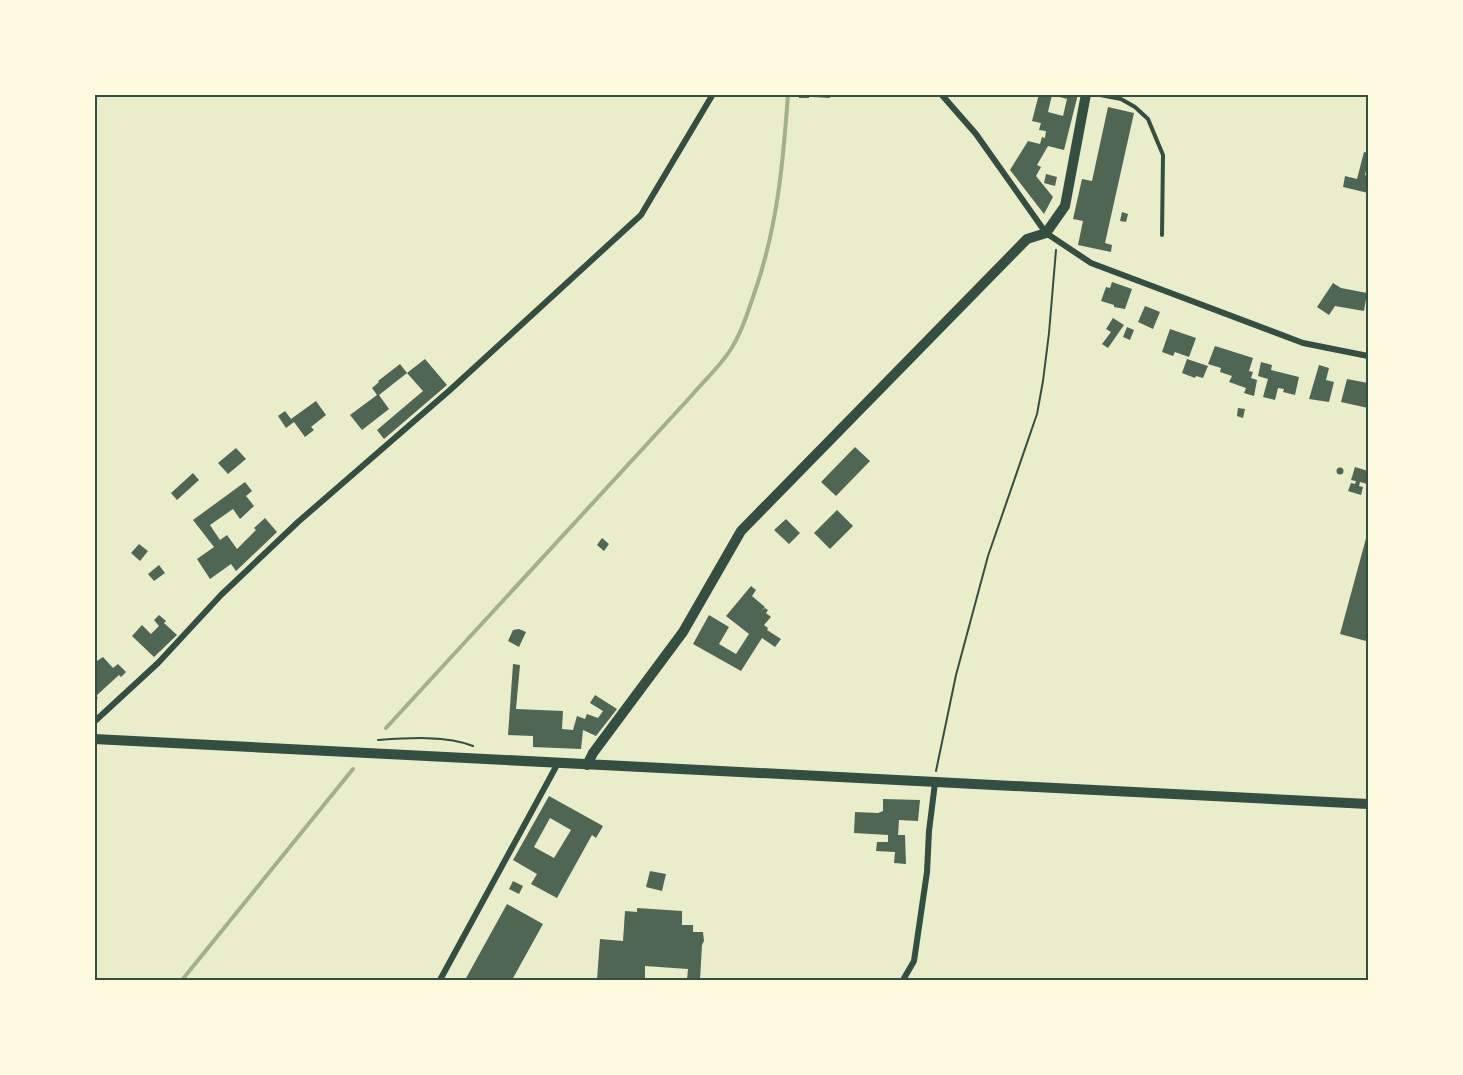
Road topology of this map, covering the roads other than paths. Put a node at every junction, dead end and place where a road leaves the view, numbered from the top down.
1 (713, 94) edge
2 (941, 94) edge
3 (1086, 94) edge
4 (1095, 94) edge
5 (1046, 233) junction
6 (1162, 236) dead end
7 (1368, 356) edge
8 (94, 722) edge
9 (94, 739) edge
10 (558, 763) junction
11 (587, 765) junction
12 (935, 783) junction
13 (1368, 804) edge
14 (440, 981) edge
15 (903, 981) edge

1 - 8 street
2 - 5 street
3 - 5 street
4 - 6 lane
5 - 7 street
5 - 11 street
9 - 10 street
10 - 11 street
10 - 14 street
11 - 12 street
12 - 13 street
12 - 15 street

